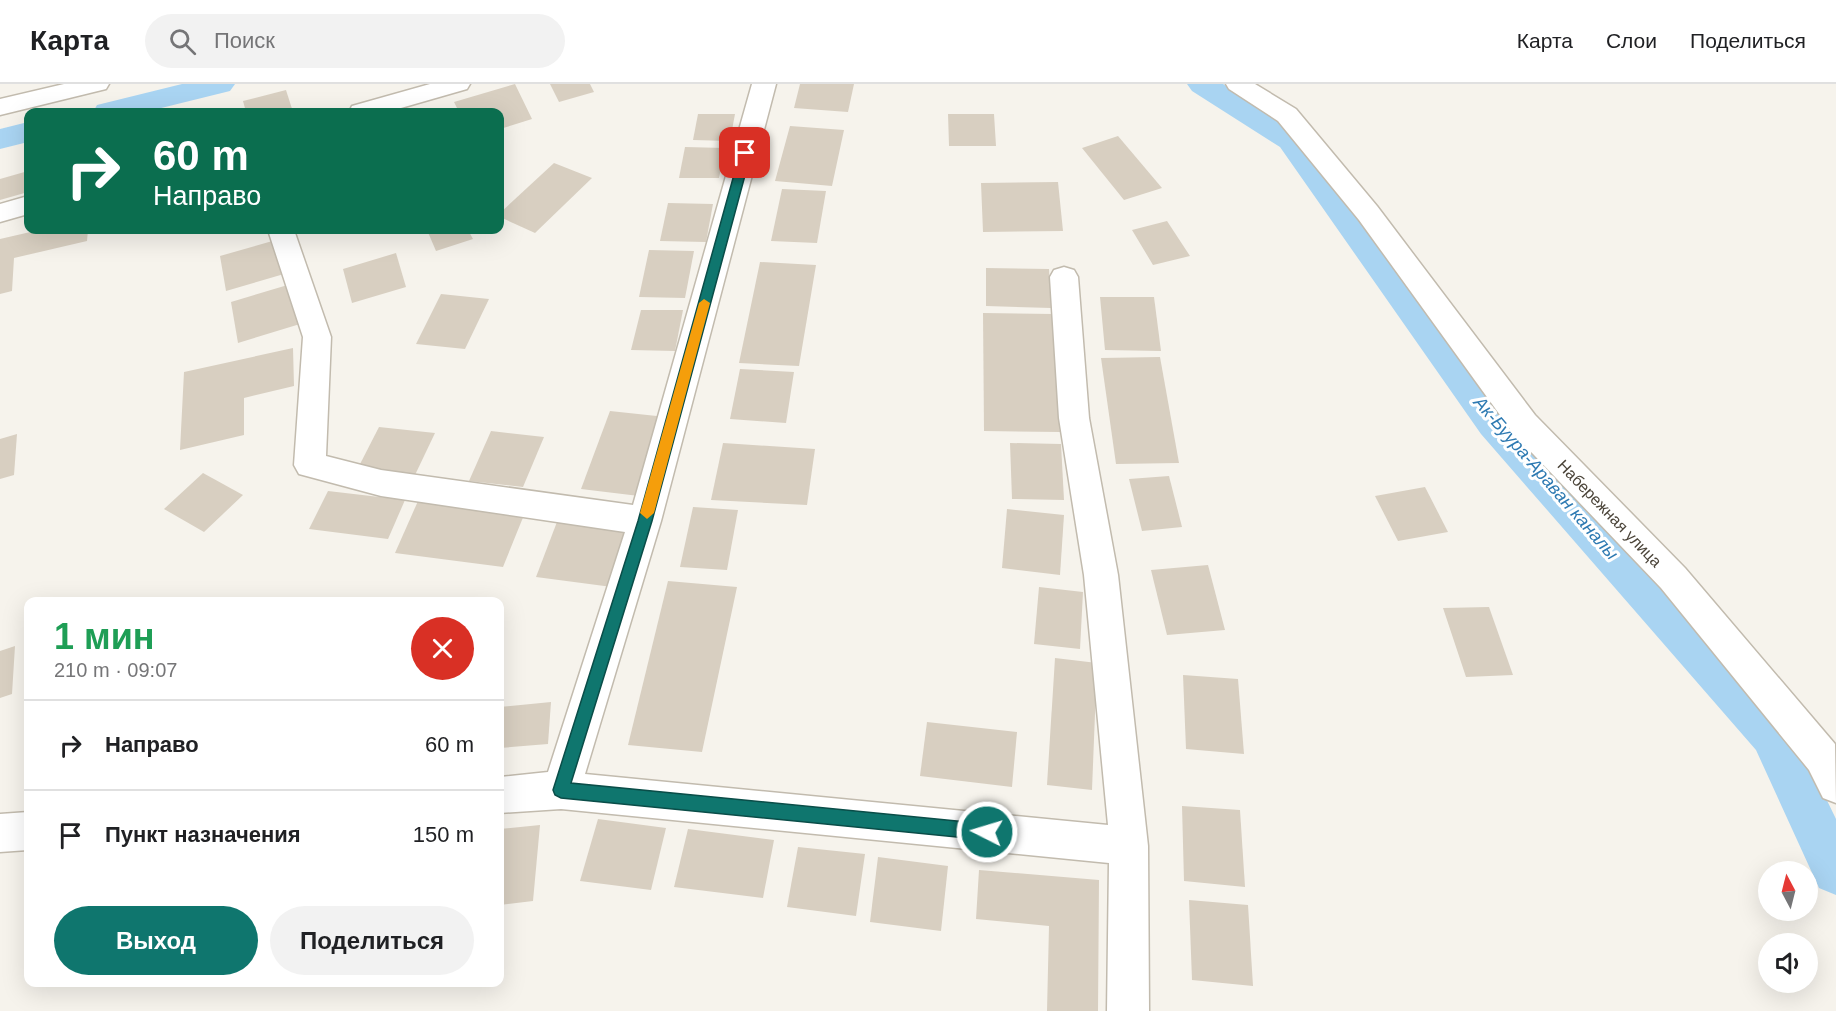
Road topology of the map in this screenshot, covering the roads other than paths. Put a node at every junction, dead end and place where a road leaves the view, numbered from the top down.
1 (97, 84) edge
2 (458, 84) edge
3 (764, 84) edge
4 (1238, 84) edge
5 (0, 107) edge
6 (375, 108) edge
7 (24, 206) edge
8 (0, 213) edge
9 (282, 234) edge
10 (1064, 277) dead end
11 (645, 521) junction
12 (1836, 785) edge
13 (561, 790) junction
14 (504, 795) edge
15 (24, 831) edge
16 (0, 834) edge
17 (1129, 846) junction
18 (1128, 1011) edge

1 - 5 street
2 - 6 street
3 - 11 street
4 - 12 street, Набережная улица
7 - 8 street
9 - 11 street
10 - 17 street
11 - 13 street
13 - 14 street
13 - 17 street
15 - 16 street
17 - 18 street

